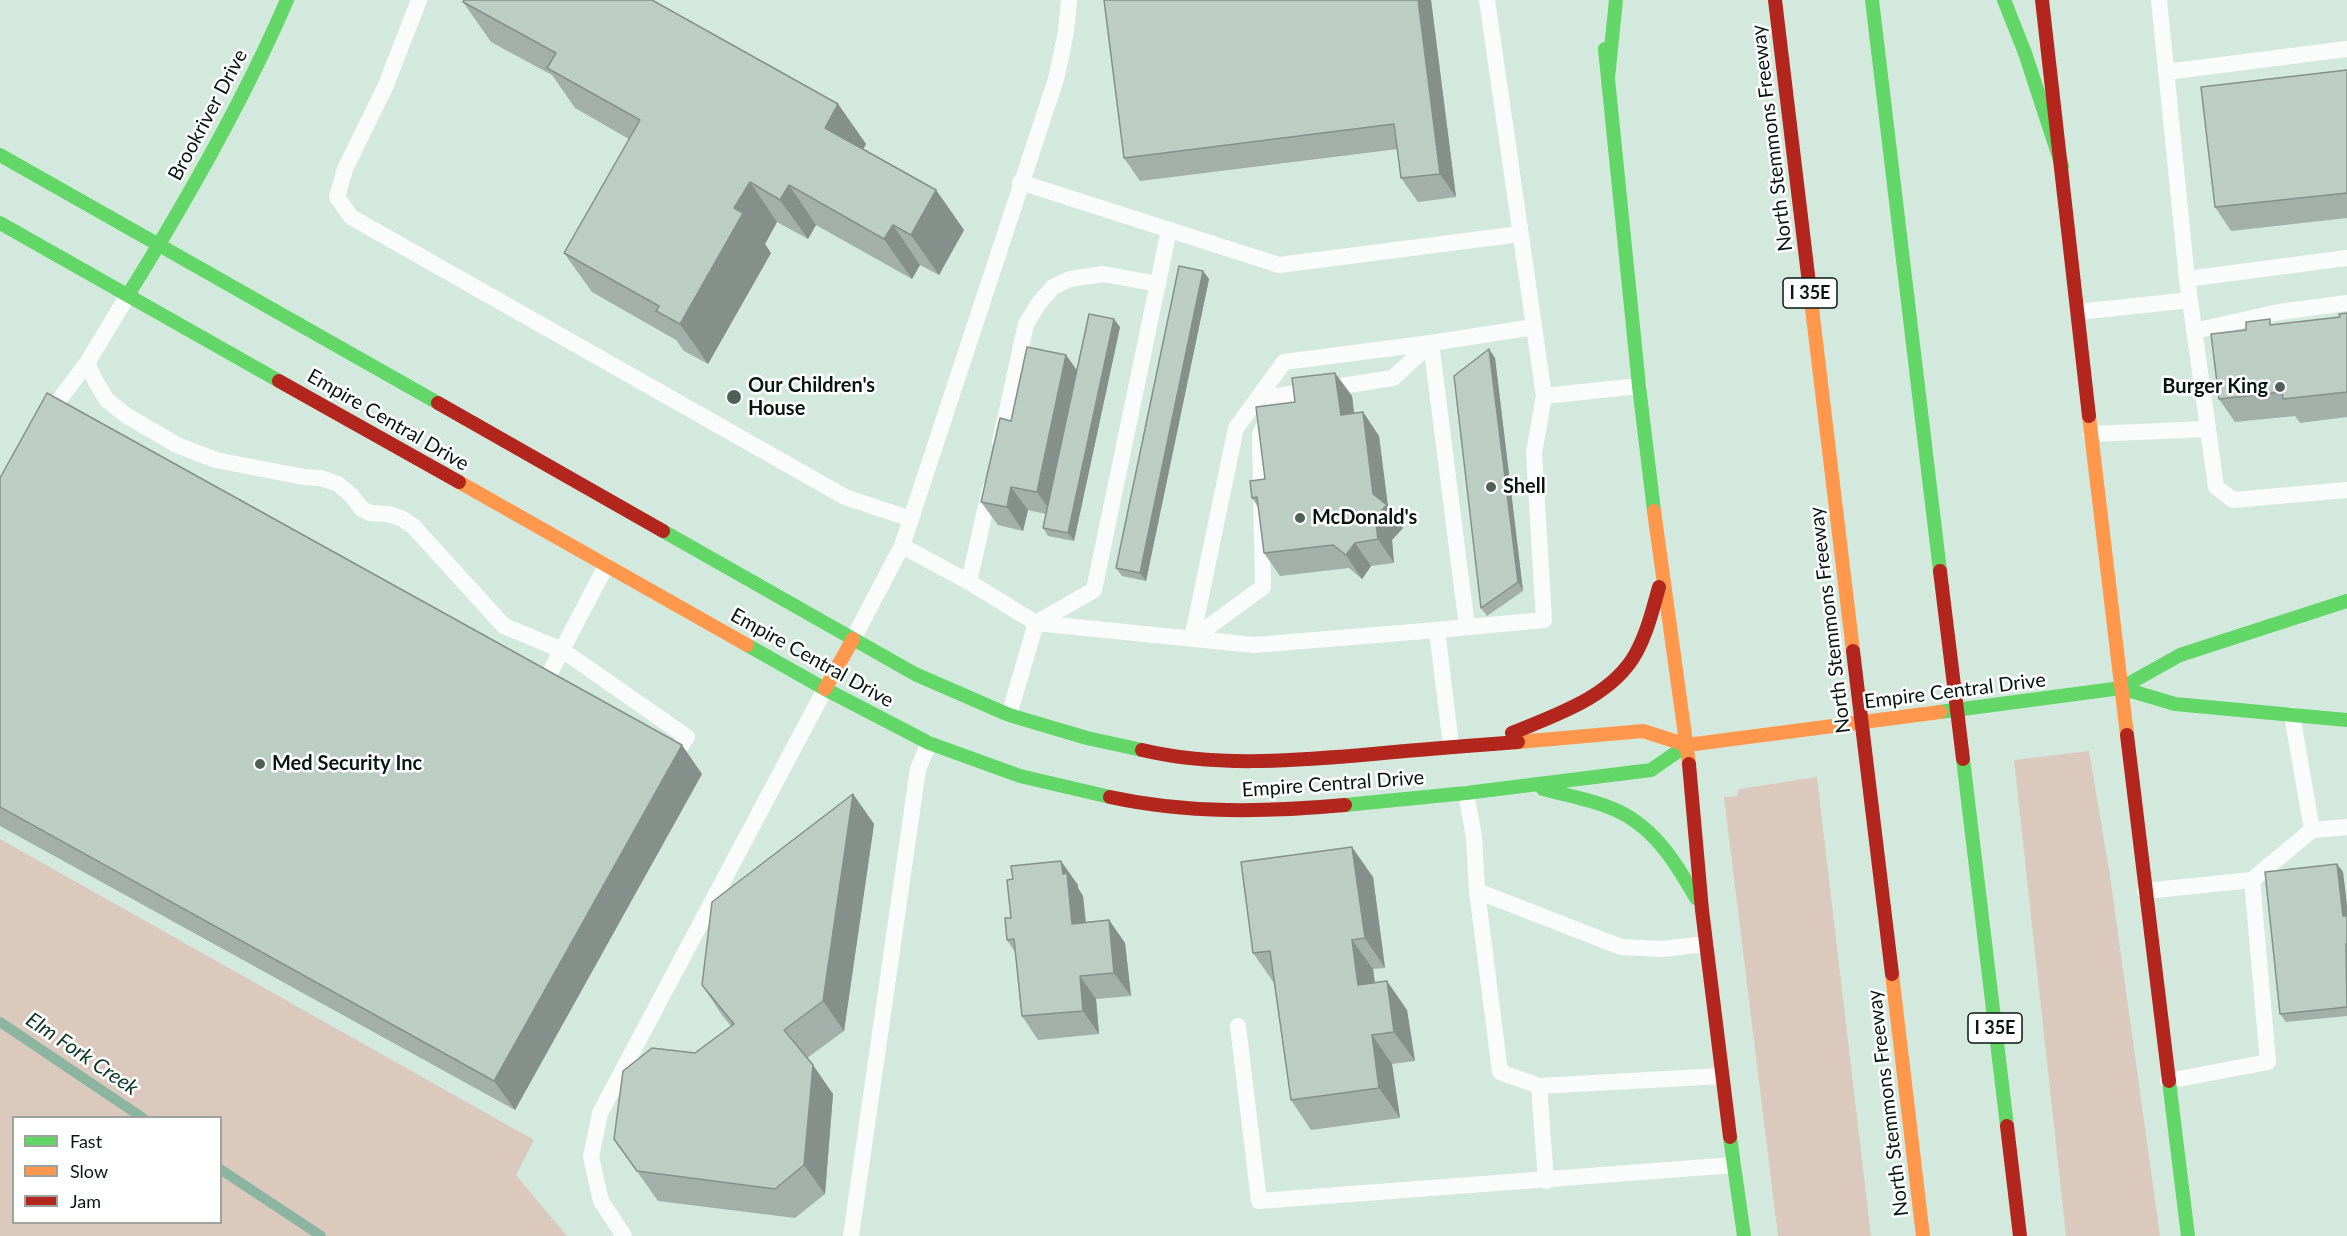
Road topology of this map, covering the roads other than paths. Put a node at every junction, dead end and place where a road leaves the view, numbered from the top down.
1 (287, 0) edge
2 (419, 0) edge
3 (1069, 0) edge
4 (1487, 0) edge
5 (1616, 0) edge
6 (1775, 0) edge
7 (1872, 0) edge
8 (2004, 0) edge
9 (2042, 0) edge
10 (2159, 0) edge
11 (1601, 11) dead end
12 (2347, 49) edge
13 (2166, 72) junction
14 (1608, 78) junction
15 (0, 155) edge
16 (2062, 166) junction
17 (1020, 182) junction
18 (0, 223) edge
19 (1169, 230) junction
20 (1521, 234) junction
21 (159, 245) junction
22 (2347, 258) edge
23 (2187, 279) junction
24 (1158, 284) junction
25 (128, 295) junction
26 (2190, 300) junction
27 (2347, 303) edge
28 (2078, 312) junction
29 (1534, 327) junction
30 (2194, 331) junction
31 (1431, 343) junction
32 (87, 363) junction
33 (1639, 386) junction
34 (1544, 396) junction
35 (2208, 429) junction
36 (38, 432) edge
37 (2091, 434) junction
38 (2347, 490) edge
39 (911, 519) junction
40 (902, 546) junction
41 (606, 566) junction
42 (1662, 576) junction
43 (969, 582) junction
44 (2347, 601) edge
45 (1036, 623) junction
46 (1467, 627) junction
47 (1437, 630) junction
48 (853, 639) junction
49 (1191, 639) junction
50 (562, 650) junction
51 (543, 686) edge
52 (2121, 688) junction
53 (825, 689) junction
54 (1009, 715) junction
55 (2292, 715) junction
56 (2347, 720) edge
57 (1492, 742) junction
58 (929, 743) junction
59 (1687, 745) junction
60 (1451, 746) junction
61 (662, 774) edge
62 (1530, 785) junction
63 (1466, 793) junction
64 (2347, 827) edge
65 (2312, 830) junction
66 (2252, 880) junction
67 (1477, 891) junction
68 (2145, 891) junction
69 (1702, 910) junction
70 (1706, 944) junction
71 (1238, 1026) dead end
72 (1721, 1076) junction
73 (2168, 1081) junction
74 (1539, 1086) junction
75 (1734, 1165) junction
76 (1546, 1181) junction
77 (624, 1236) edge
78 (851, 1236) edge
79 (1744, 1236) edge
80 (1923, 1236) edge
81 (2020, 1236) edge
82 (2188, 1236) edge

1 - 21 main road, Brookriver Drive
2 - 39 lane
3 - 17 lane
4 - 20 lane
5 - 14 main road
6 - 80 main road, North Stemmons Freeway / I 35E
7 - 81 main road, I 35E
8 - 16 main road
9 - 16 main road
10 - 13 lane
11 - 14 main road
12 - 13 lane
13 - 23 lane
14 - 33 main road
15 - 21 main road, Empire Central Drive
16 - 28 main road
17 - 19 lane
17 - 39 lane
18 - 25 main road, Empire Central Drive
19 - 20 lane
19 - 24 lane
20 - 29 lane
21 - 25 main road, Brookriver Drive
21 - 48 main road, Empire Central Drive
22 - 23 lane
23 - 26 lane
24 - 43 lane
24 - 45 lane
25 - 32 lane
25 - 41 main road, Empire Central Drive
26 - 28 lane
26 - 30 lane
27 - 30 lane
28 - 37 main road
29 - 31 lane
29 - 34 lane
30 - 35 lane
31 - 46 lane
31 - 49 lane
31 - 49 lane
32 - 36 lane
32 - 50 lane
33 - 34 lane
33 - 42 main road
34 - 46 lane
35 - 37 lane
35 - 38 lane
37 - 52 main road
39 - 40 lane
40 - 43 lane
40 - 48 lane
41 - 50 lane
41 - 53 main road, Empire Central Drive
42 - 57 main road
42 - 59 main road
43 - 45 lane
44 - 52 main road, Empire Central Drive
45 - 49 lane
45 - 54 lane
46 - 47 lane
47 - 49 lane
47 - 60 lane
48 - 53 main road
48 - 54 main road, Empire Central Drive
50 - 51 lane
50 - 61 lane
52 - 55 main road, Empire Central Drive
52 - 59 main road, Empire Central Drive
52 - 68 main road
53 - 58 main road, Empire Central Drive
53 - 77 lane
54 - 60 main road, Empire Central Drive
55 - 56 main road, Empire Central Drive
55 - 65 lane
57 - 59 main road, Empire Central Drive
57 - 60 main road, Empire Central Drive
58 - 63 main road, Empire Central Drive
58 - 78 lane
59 - 62 main road, Empire Central Drive
59 - 69 main road
62 - 63 main road, Empire Central Drive
62 - 69 main road
63 - 67 lane
64 - 65 lane
65 - 66 lane
66 - 68 lane
66 - 73 lane
67 - 70 lane
67 - 74 lane
68 - 73 main road
69 - 70 main road
70 - 72 main road
71 - 76 lane
72 - 74 lane
72 - 75 main road
73 - 82 main road
74 - 76 lane
75 - 76 lane
75 - 79 main road

